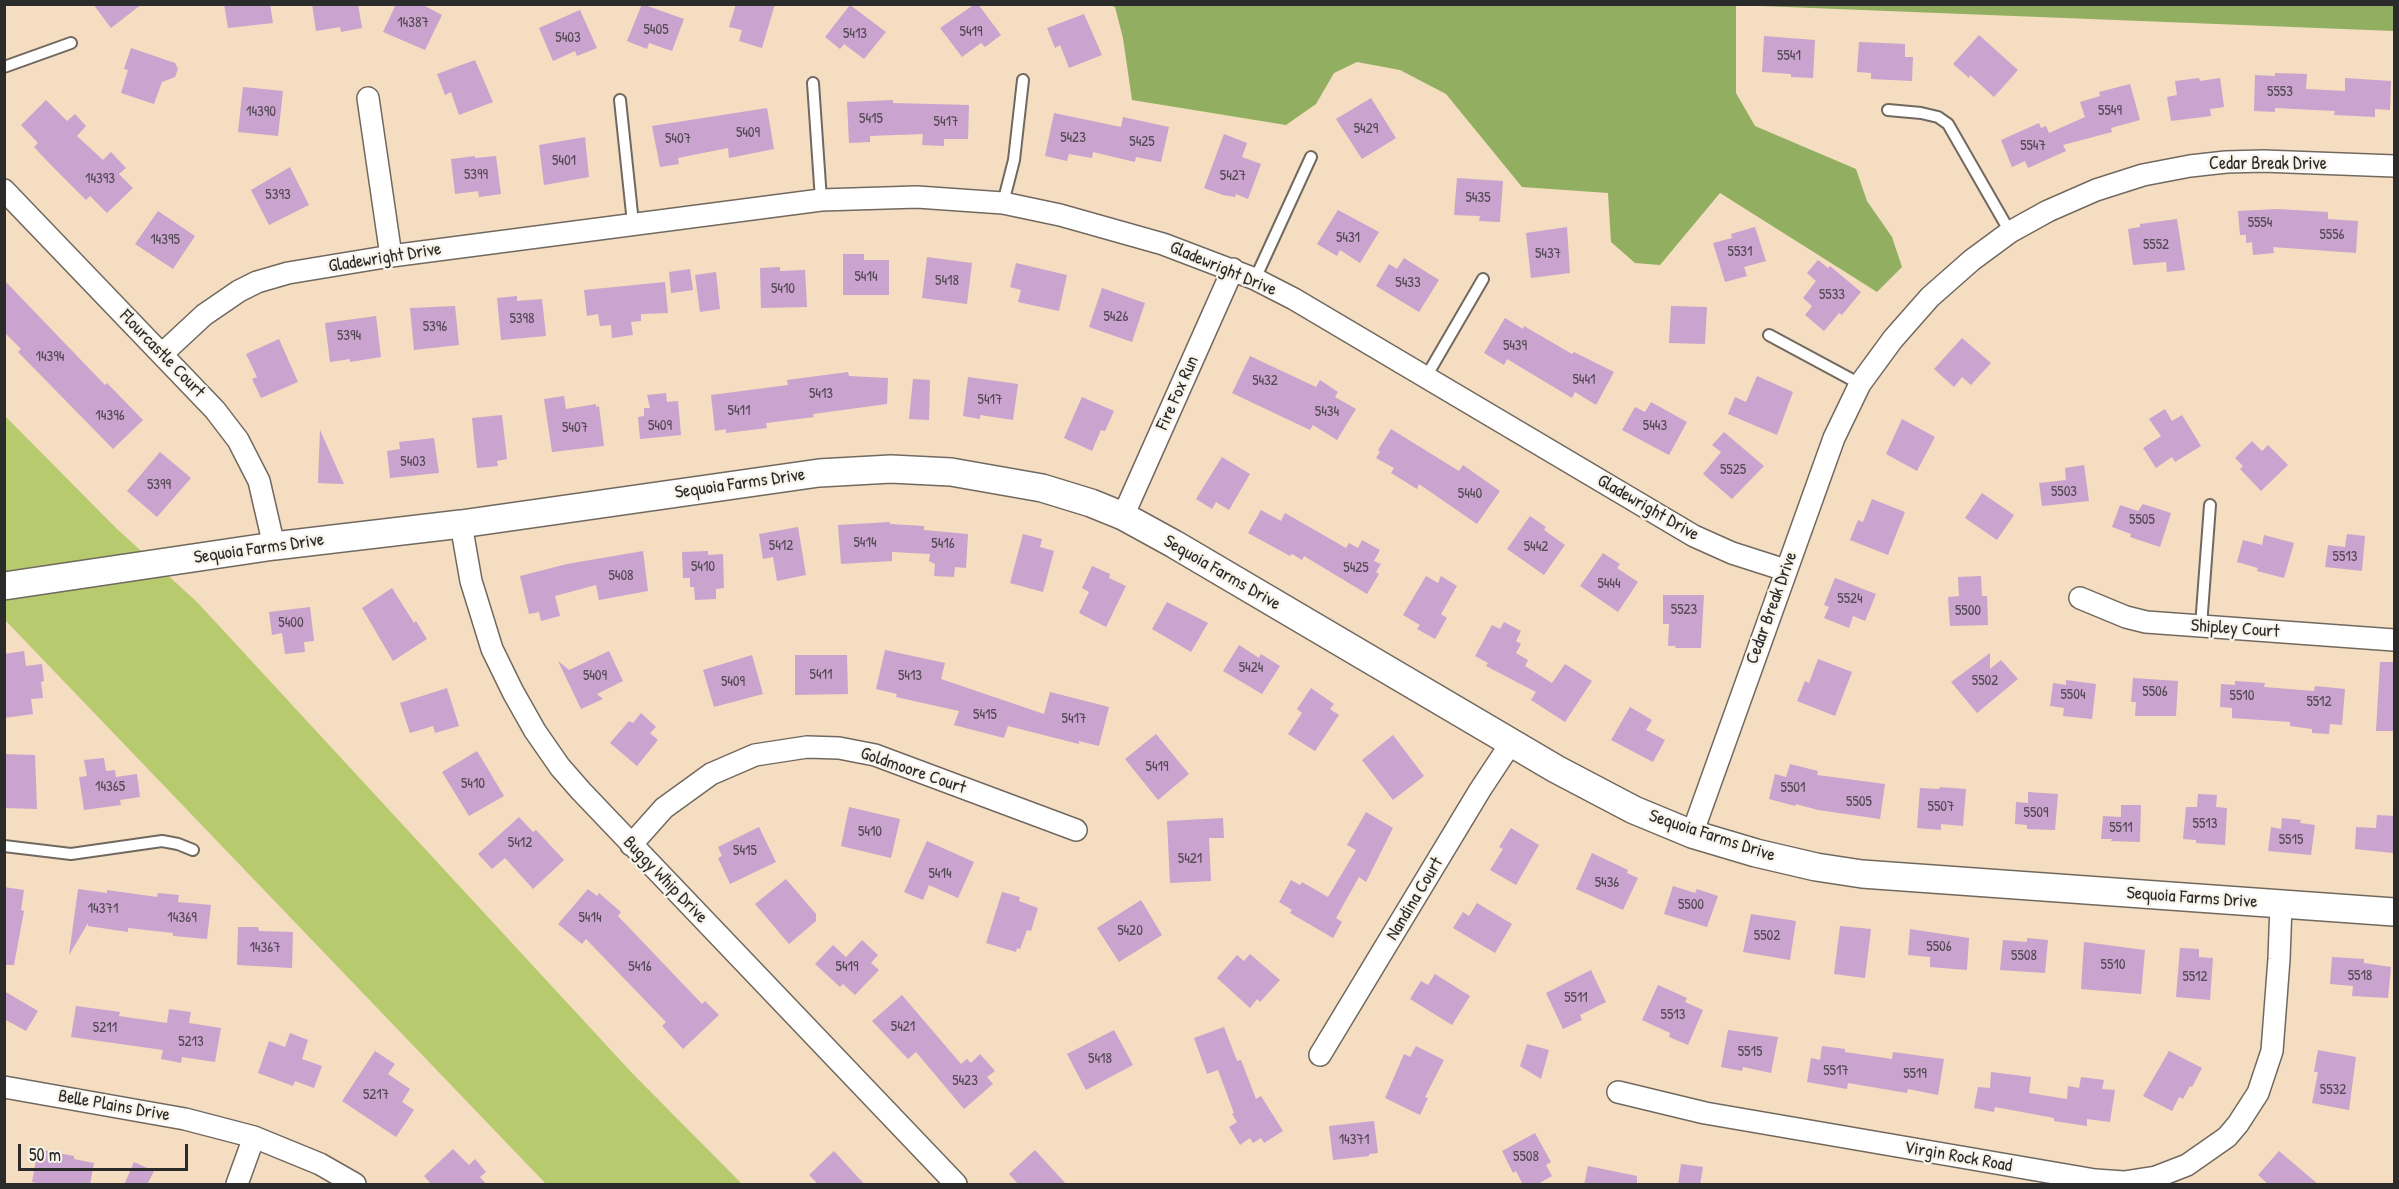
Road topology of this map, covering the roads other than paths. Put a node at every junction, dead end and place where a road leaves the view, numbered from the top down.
1 (71, 43) dead end
2 (4, 67) edge
3 (1023, 80) dead end
4 (813, 83) dead end
5 (368, 98) dead end
6 (620, 100) dead end
7 (1888, 110) dead end
8 (1311, 157) dead end
9 (2394, 166) edge
10 (4, 190) edge
11 (821, 200) junction
12 (1003, 203) junction
13 (633, 223) junction
14 (2010, 232) junction
15 (391, 256) junction
16 (1233, 269) junction
17 (1256, 279) junction
18 (1483, 279) dead end
19 (1769, 335) dead end
20 (162, 354) junction
21 (1426, 377) junction
22 (1860, 384) junction
23 (2210, 505) dead end
24 (1123, 516) junction
25 (461, 524) junction
26 (274, 546) junction
27 (1785, 570) junction
28 (4, 586) edge
29 (2080, 598) dead end
30 (2201, 626) junction
31 (2394, 640) edge
32 (1511, 743) junction
33 (1076, 830) dead end
34 (1692, 834) junction
35 (631, 845) junction
36 (4, 846) edge
37 (193, 850) dead end
38 (2281, 905) junction
39 (2394, 912) edge
40 (1320, 1055) dead end
41 (4, 1087) edge
42 (1618, 1092) dead end
43 (254, 1137) junction
44 (237, 1185) edge
45 (355, 1185) edge
46 (956, 1185) edge

1 - 2 lane
3 - 12 lane
4 - 11 lane
5 - 15 street
6 - 13 lane
7 - 14 lane
8 - 17 lane
9 - 14 street, Cedar Break Drive
10 - 20 street, Flourcastle Court
11 - 12 street, Gladewright Drive
11 - 13 street, Gladewright Drive
12 - 16 street, Gladewright Drive
13 - 15 street, Gladewright Drive
14 - 22 street, Cedar Break Drive
15 - 20 street, Gladewright Drive
16 - 17 street, Gladewright Drive
16 - 24 street, Fire Fox Run
17 - 21 street, Gladewright Drive
18 - 21 lane
19 - 22 lane
20 - 26 street, Flourcastle Court
21 - 27 street, Gladewright Drive
22 - 27 street, Cedar Break Drive
23 - 30 lane
24 - 25 street, Sequoia Farms Drive
24 - 32 street, Sequoia Farms Drive
25 - 26 street, Sequoia Farms Drive
25 - 35 street, Buggy Whip Drive
26 - 28 street, Sequoia Farms Drive
27 - 34 street, Cedar Break Drive
29 - 30 street, Shipley Court
30 - 31 street, Shipley Court
32 - 34 street, Sequoia Farms Drive
32 - 40 street, Nandina Court
33 - 35 street, Goldmoore Court
34 - 38 street, Sequoia Farms Drive
35 - 46 street, Buggy Whip Drive
36 - 37 lane
38 - 39 street, Sequoia Farms Drive
38 - 42 street, Virgin Rock Road
41 - 43 street, Belle Plains Drive
43 - 44 street
43 - 45 street, Belle Plains Drive

